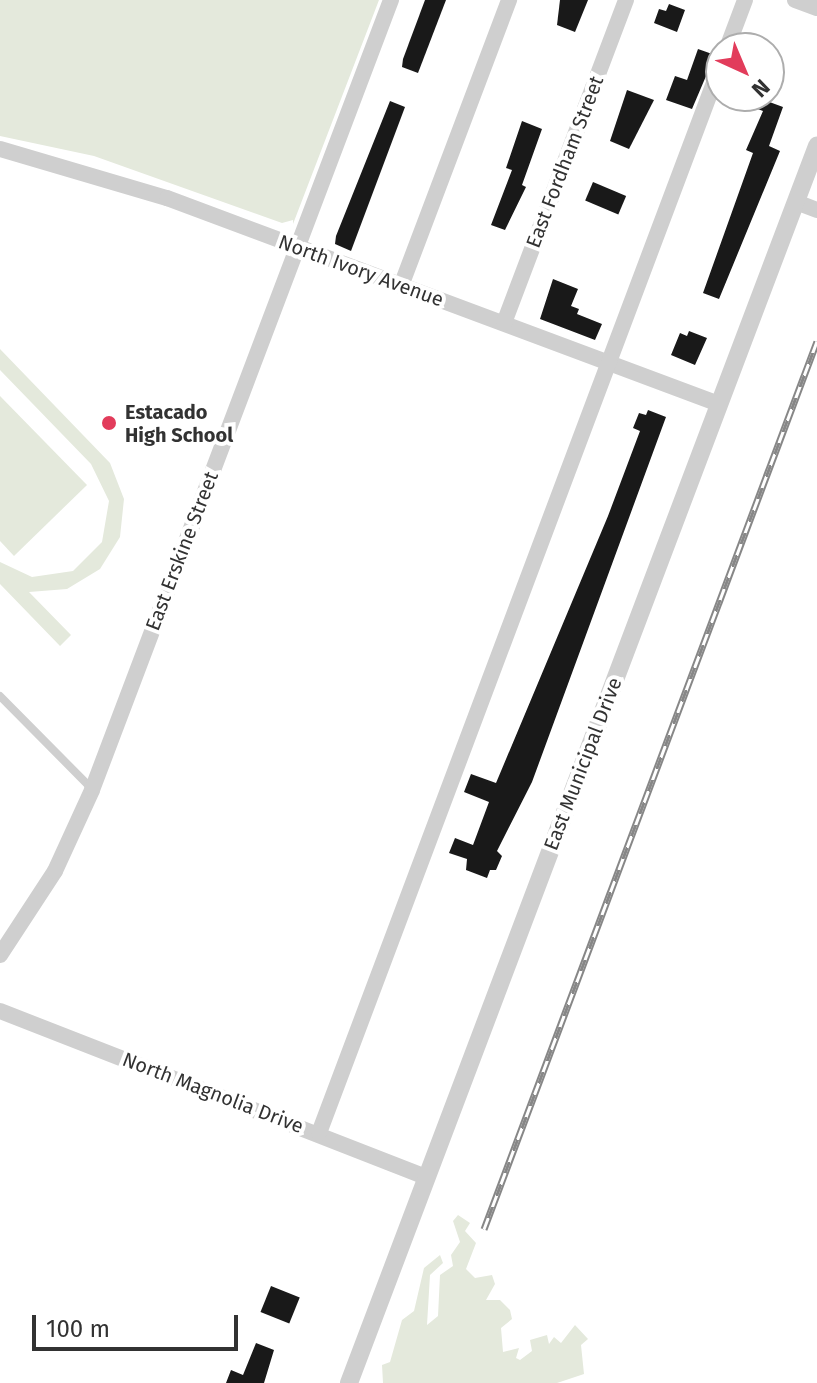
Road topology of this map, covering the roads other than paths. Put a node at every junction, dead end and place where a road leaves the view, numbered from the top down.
1 (391, 0) edge
2 (509, 0) edge
3 (626, 0) edge
4 (745, 0) edge
5 (795, 0) edge
6 (817, 8) edge
7 (733, 32) edge
8 (705, 107) edge
9 (817, 146) edge
10 (0, 149) edge
11 (796, 202) junction
12 (817, 210) edge
13 (299, 248) junction
14 (401, 286) junction
15 (504, 323) junction
16 (609, 362) junction
17 (719, 404) junction
18 (0, 696) edge
19 (92, 790) junction
20 (0, 955) edge
21 (0, 1011) edge
22 (319, 1133) junction
23 (426, 1177) junction
24 (349, 1383) edge

1 - 13 street, East Erskine Street
2 - 14 street
3 - 15 street, East Fordham Street
4 - 7 street
5 - 6 street
8 - 16 street
9 - 11 street, East Municipal Drive
10 - 13 street, North Ivory Avenue
11 - 12 street
11 - 17 street, East Municipal Drive
13 - 14 street, North Ivory Avenue
13 - 19 street, East Erskine Street
14 - 15 street, North Ivory Avenue
15 - 16 street, North Ivory Avenue
16 - 17 street, North Ivory Avenue
16 - 22 street
17 - 23 street, East Municipal Drive
18 - 19 lane
19 - 20 street, East Erskine Street
21 - 22 street, North Magnolia Drive
22 - 23 street, North Magnolia Drive
23 - 24 street, East Municipal Drive

